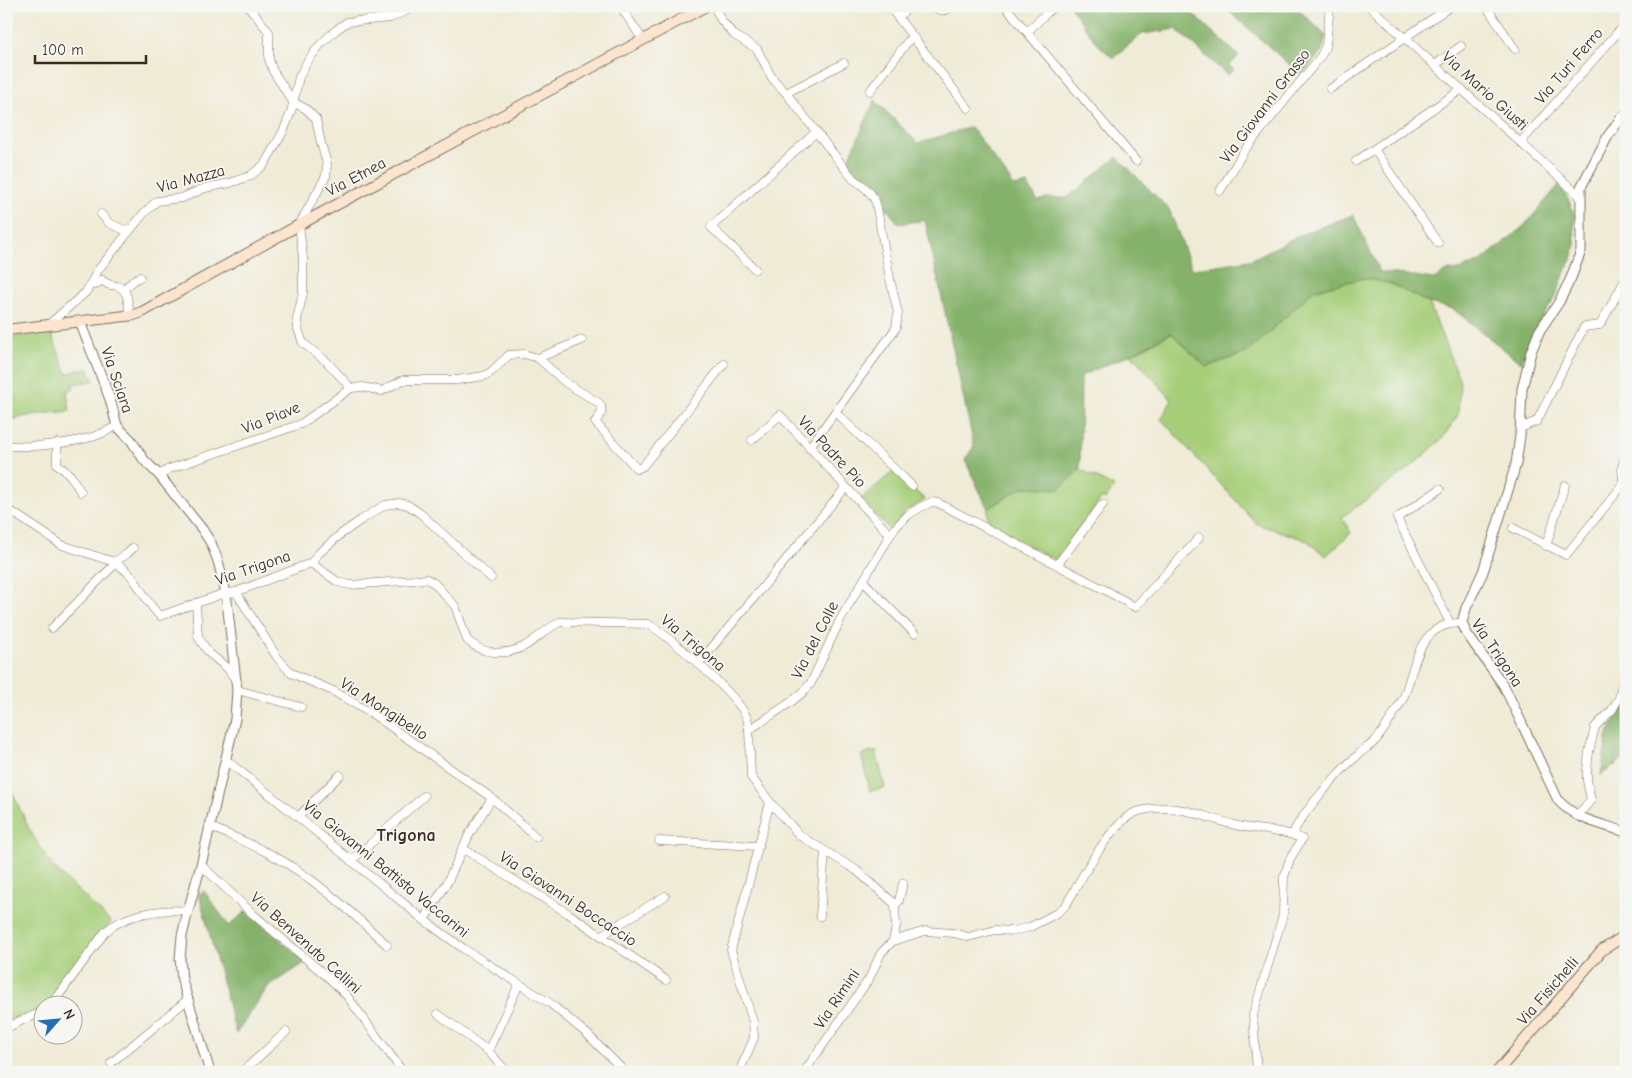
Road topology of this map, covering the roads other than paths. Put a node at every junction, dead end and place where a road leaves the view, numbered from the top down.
1 (248, 6) edge
2 (417, 6) edge
3 (620, 6) edge
4 (706, 6) edge
5 (714, 6) edge
6 (889, 6) edge
7 (909, 6) edge
8 (930, 6) edge
9 (952, 6) edge
10 (1005, 6) edge
11 (1054, 6) edge
12 (1330, 6) edge
13 (1369, 6) edge
14 (1451, 6) edge
15 (1486, 6) edge
16 (898, 18) junction
17 (1619, 31) dead end
18 (1027, 32) junction
19 (912, 36) junction
20 (1404, 38) junction
21 (643, 40) junction
22 (1461, 46) dead end
23 (1515, 49) dead end
24 (844, 63) dead end
25 (1435, 65) junction
26 (1330, 89) dead end
27 (1462, 89) junction
28 (870, 92) dead end
29 (786, 93) junction
30 (293, 102) junction
31 (968, 108) dead end
32 (1626, 114) edge
33 (816, 132) junction
34 (1521, 142) junction
35 (1374, 149) junction
36 (1136, 161) dead end
37 (1356, 161) dead end
38 (1220, 192) dead end
39 (1581, 197) junction
40 (101, 214) dead end
41 (299, 225) junction
42 (129, 232) junction
43 (1438, 243) dead end
44 (756, 269) dead end
45 (140, 276) dead end
46 (1624, 282) dead end
47 (90, 284) junction
48 (122, 288) junction
49 (130, 315) junction
50 (80, 322) junction
51 (47, 326) junction
52 (6, 330) edge
53 (582, 340) dead end
54 (538, 358) junction
55 (724, 364) dead end
56 (351, 388) junction
57 (835, 412) junction
58 (117, 426) junction
59 (1520, 428) junction
60 (752, 440) dead end
61 (57, 443) junction
62 (6, 445) edge
63 (809, 448) junction
64 (1626, 452) edge
65 (159, 474) junction
66 (1624, 481) edge
67 (1565, 485) dead end
68 (846, 486) junction
69 (912, 486) dead end
70 (1440, 489) dead end
71 (81, 492) dead end
72 (1102, 504) dead end
73 (6, 508) edge
74 (1513, 528) dead end
75 (890, 534) junction
76 (1199, 538) dead end
77 (1546, 546) junction
78 (133, 548) dead end
79 (115, 562) junction
80 (311, 564) junction
81 (1057, 565) junction
82 (491, 578) dead end
83 (863, 581) junction
84 (231, 592) junction
85 (196, 603) junction
86 (1450, 623) junction
87 (1462, 623) junction
88 (52, 628) dead end
89 (914, 633) dead end
90 (698, 664) junction
91 (1626, 669) edge
92 (237, 686) junction
93 (300, 707) dead end
94 (749, 730) junction
95 (226, 760) junction
96 (340, 776) dead end
97 (424, 796) dead end
98 (492, 798) junction
99 (770, 802) junction
100 (1577, 816) junction
101 (298, 817) junction
102 (209, 826) junction
103 (1626, 832) edge
104 (1293, 834) junction
105 (536, 837) dead end
106 (659, 841) dead end
107 (758, 846) junction
108 (462, 848) junction
109 (825, 851) junction
110 (351, 861) junction
111 (201, 865) junction
112 (903, 883) dead end
113 (665, 896) dead end
114 (895, 904) junction
115 (188, 911) junction
116 (820, 916) dead end
117 (424, 920) junction
118 (602, 935) junction
119 (1626, 935) edge
120 (893, 941) junction
121 (387, 945) dead end
122 (666, 980) dead end
123 (519, 984) junction
124 (59, 996) edge
125 (187, 1000) junction
126 (438, 1014) dead end
127 (32, 1016) edge
128 (7, 1028) edge
129 (286, 1032) dead end
130 (488, 1051) junction
131 (111, 1063) dead end
132 (210, 1072) edge
133 (242, 1072) edge
134 (403, 1072) edge
135 (507, 1072) edge
136 (625, 1072) edge
137 (739, 1072) edge
138 (804, 1072) edge
139 (1257, 1072) edge
140 (1497, 1072) edge

1 - 30 street
2 - 30 street, Via Mazza
3 - 21 street
4 - 21 main road, Via Etnea
5 - 29 street
6 - 16 street
7 - 16 street
8 - 9 street
10 - 18 street
11 - 18 street
12 - 38 street, Via Giovanni Grasso
13 - 20 street, Via Mario Giusti
14 - 20 street
15 - 23 street
16 - 19 street
17 - 34 street, Via Turi Ferro
18 - 36 street
19 - 28 street
19 - 31 street
20 - 25 street, Via Mario Giusti
20 - 26 street
21 - 41 main road, Via Etnea
22 - 25 street
24 - 29 street
25 - 27 street, Via Mario Giusti
27 - 34 street, Via Mario Giusti
27 - 35 street
29 - 33 street
30 - 41 street
30 - 42 street, Via Mazza
32 - 39 street
33 - 44 street
33 - 57 street
34 - 39 street, Via Mario Giusti
35 - 37 street
35 - 43 street
39 - 59 street
40 - 42 street
41 - 49 main road, Via Etnea
41 - 56 street
42 - 47 street, Via Mazza
45 - 48 street
46 - 59 street
47 - 48 street
47 - 51 street, Via Mazza
48 - 49 street
49 - 50 main road, Via Etnea
50 - 51 main road, Via Etnea
50 - 58 street, Via Sciara
51 - 52 main road, Via Etnea
53 - 54 street
54 - 55 street
54 - 56 street
56 - 65 street, Via Piave
57 - 63 street
57 - 69 street
58 - 61 street, Via Sciara
58 - 65 street
59 - 87 street
60 - 63 street, Via Padre Pio
61 - 62 street, Via Sciara
61 - 71 street
63 - 68 street, Via Padre Pio
64 - 66 street
65 - 84 street
66 - 77 street
67 - 77 street
68 - 75 street, Via Padre Pio
68 - 90 street
70 - 86 street
72 - 81 street
73 - 79 street, Via Trigona
74 - 77 street
75 - 81 street, Via del Colle
75 - 83 street, Via del Colle
76 - 81 street, Via del Colle
78 - 79 street
79 - 85 street, Via Trigona
79 - 88 street
80 - 82 street
80 - 84 street, Via Trigona
80 - 90 street, Via Trigona
83 - 89 street
83 - 94 street, Via del Colle
84 - 85 street, Via Trigona
84 - 92 street
84 - 98 street, Via Mongibello
85 - 92 street
86 - 87 street, Via Trigona
86 - 104 street, Via Trigona
87 - 100 street, Via Trigona
90 - 94 street, Via Trigona
91 - 100 street
92 - 93 street
92 - 95 street
94 - 99 street
95 - 101 street, Via Giovanni Battista Vaccarini
95 - 102 street
96 - 101 street
97 - 110 street
98 - 105 street, Via Mongibello
98 - 108 street
99 - 107 street
99 - 109 street
100 - 103 street, Via Trigona
101 - 110 street, Via Giovanni Battista Vaccarini
102 - 111 street
102 - 121 street
104 - 120 street
104 - 139 street
106 - 107 street
107 - 137 street
108 - 117 street
108 - 118 street, Via Giovanni Boccaccio
109 - 114 street
109 - 116 street
110 - 117 street, Via Giovanni Battista Vaccarini
111 - 115 street
111 - 134 street, Via Benvenuto Cellini
112 - 114 street
113 - 118 street
114 - 120 street
115 - 124 street
115 - 125 street
117 - 123 street, Via Giovanni Battista Vaccarini
118 - 122 street, Via Giovanni Boccaccio
119 - 140 main road, Via Fisichelli
120 - 138 street, Via Rimini
123 - 130 street
123 - 136 street, Via Giovanni Battista Vaccarini
125 - 131 street
125 - 132 street
126 - 130 street
127 - 128 street
129 - 133 street
130 - 135 street

